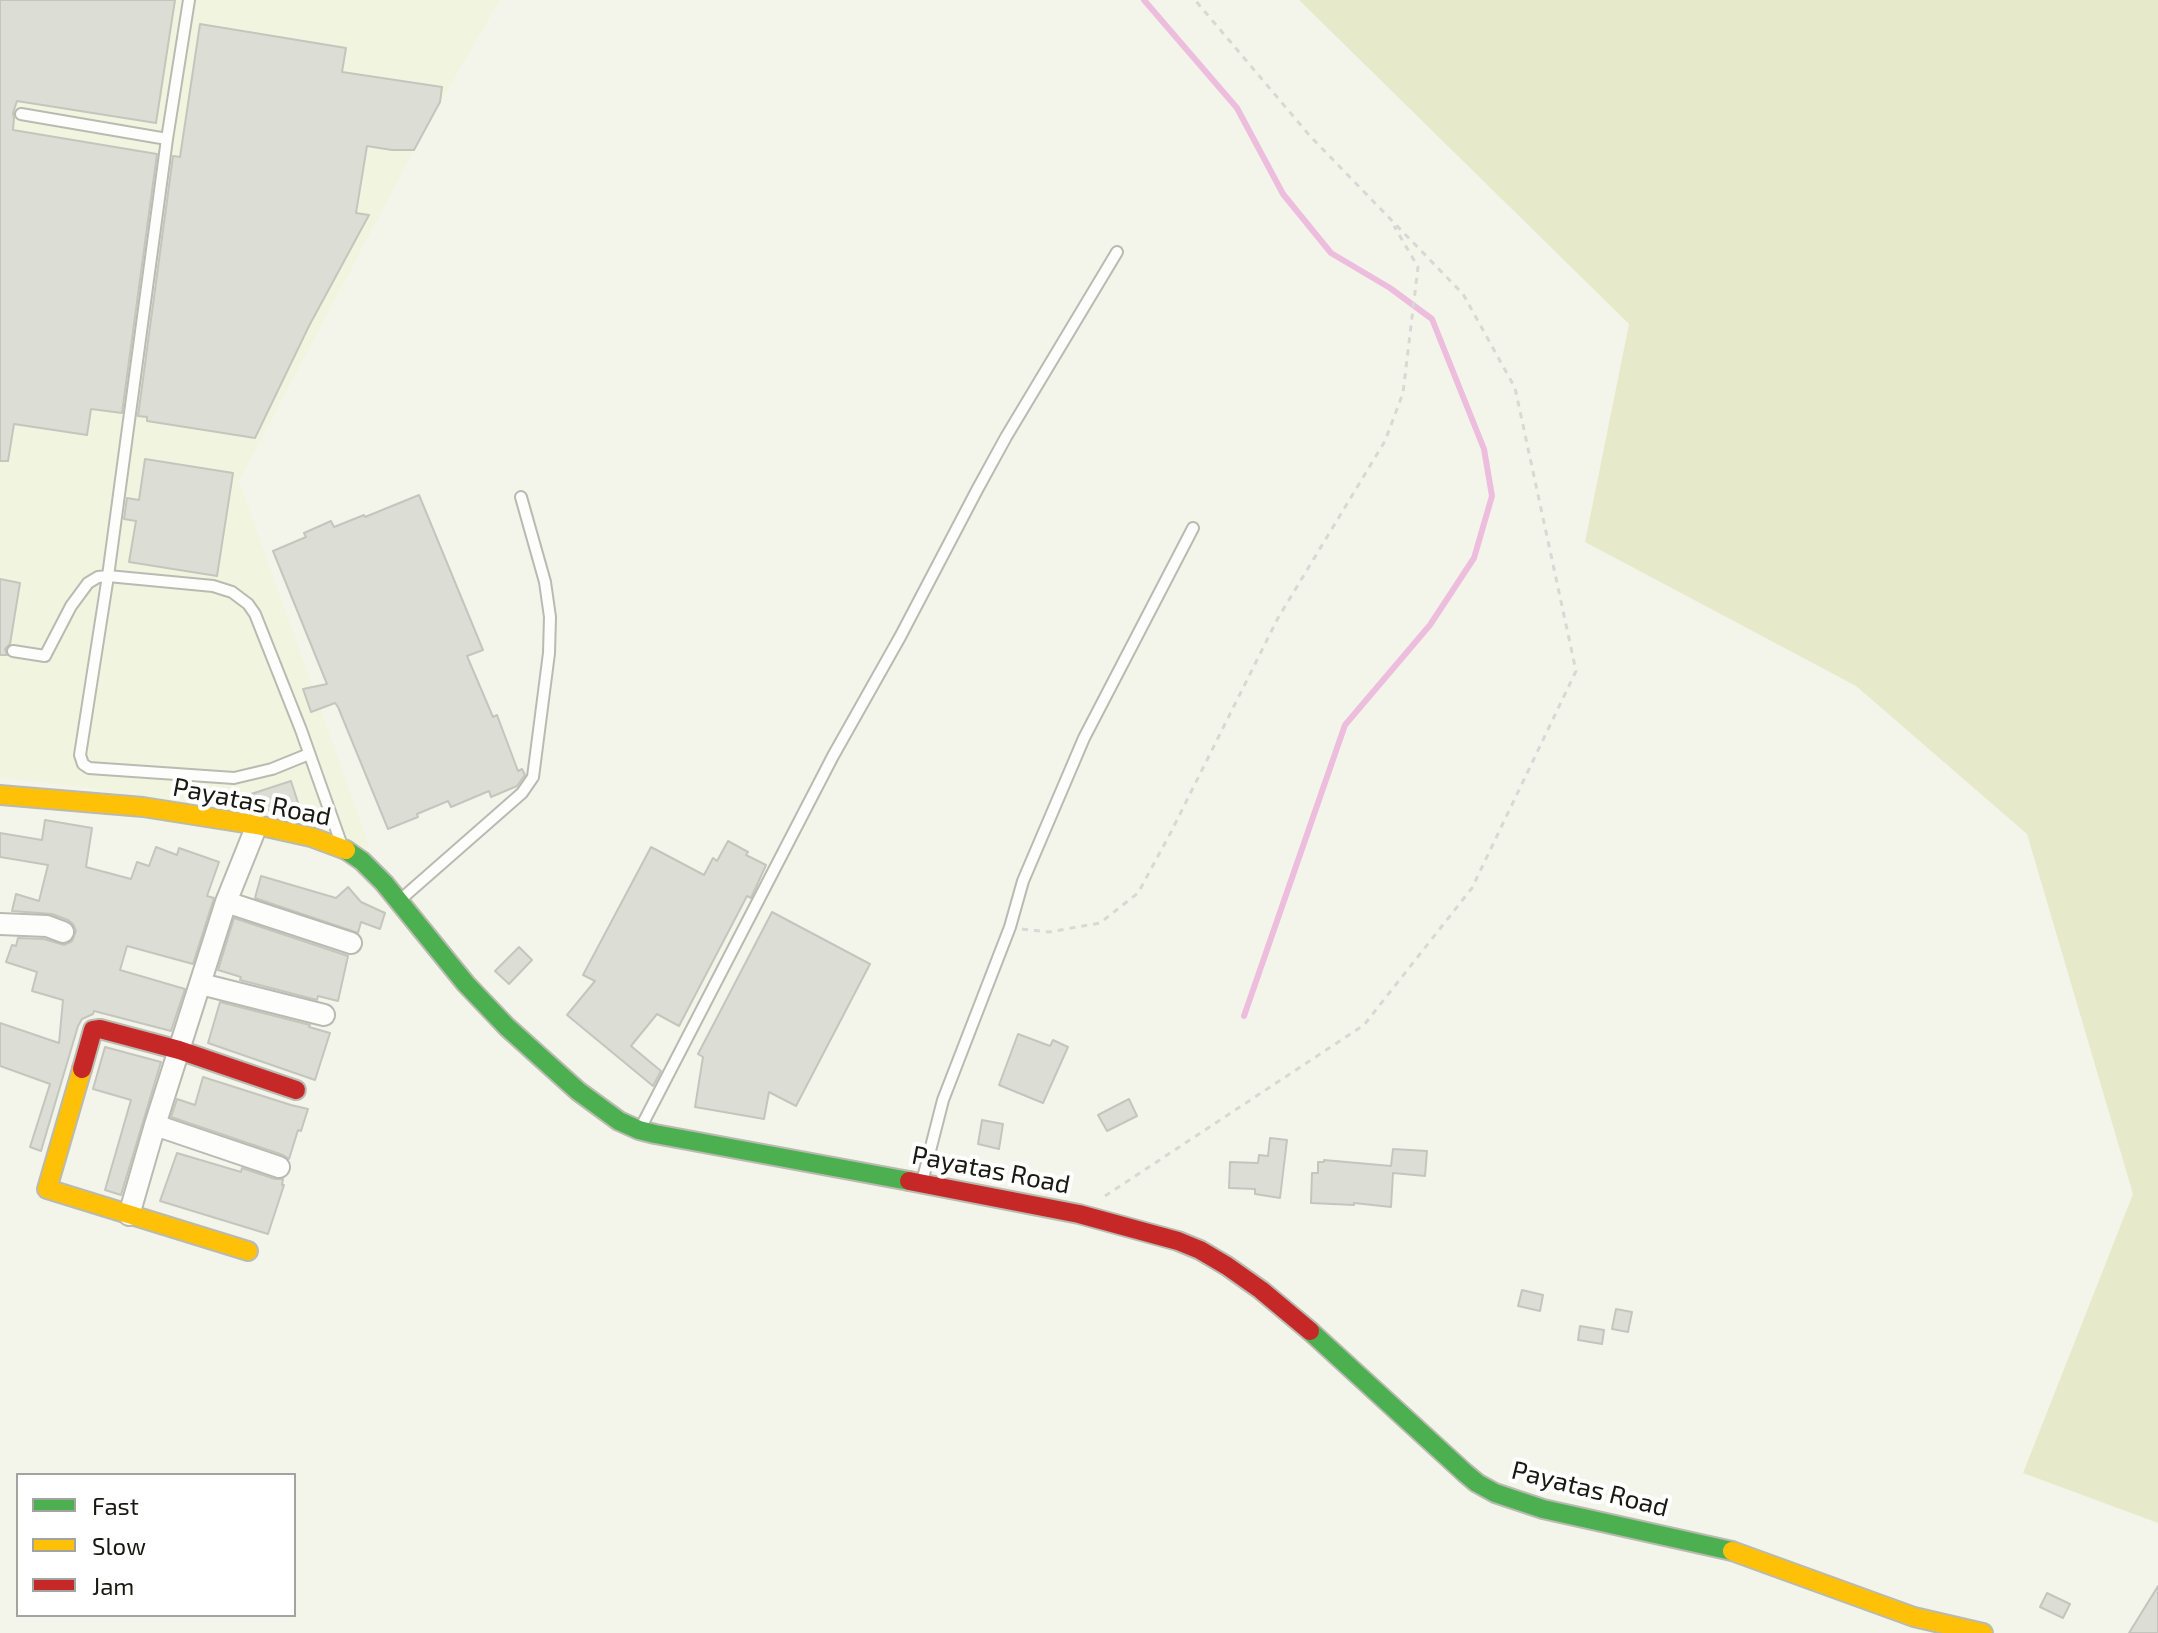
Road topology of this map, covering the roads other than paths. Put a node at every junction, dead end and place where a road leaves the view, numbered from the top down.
1 (189, 0) edge
2 (21, 114) dead end
3 (167, 139) junction
4 (1117, 252) dead end
5 (521, 497) dead end
6 (1193, 528) dead end
7 (108, 576) junction
8 (13, 651) dead end
9 (309, 754) junction
10 (0, 795) edge
11 (257, 825) junction
12 (343, 848) junction
13 (399, 901) junction
14 (226, 902) junction
15 (0, 924) edge
16 (63, 932) dead end
17 (351, 943) dead end
18 (201, 984) junction
19 (324, 1015) dead end
20 (179, 1050) junction
21 (296, 1090) dead end
22 (155, 1125) junction
23 (639, 1130) junction
24 (279, 1167) dead end
25 (922, 1184) junction
26 (129, 1215) junction
27 (248, 1251) dead end
28 (1983, 1633) edge

1 - 3 lane
2 - 3 lane
3 - 7 lane
4 - 23 lane
5 - 13 lane
6 - 25 lane
7 - 8 lane
7 - 9 lane
7 - 9 lane
9 - 12 lane
10 - 11 main road, Payatas Road
11 - 12 main road, Payatas Road
11 - 14 street
12 - 13 main road, Payatas Road
13 - 23 main road, Payatas Road
14 - 17 street
14 - 18 street
15 - 16 street
18 - 19 street
18 - 20 street
20 - 21 main road
20 - 22 street
20 - 26 main road
22 - 24 street
22 - 26 street
23 - 25 main road, Payatas Road
25 - 28 main road, Payatas Road
26 - 27 main road

